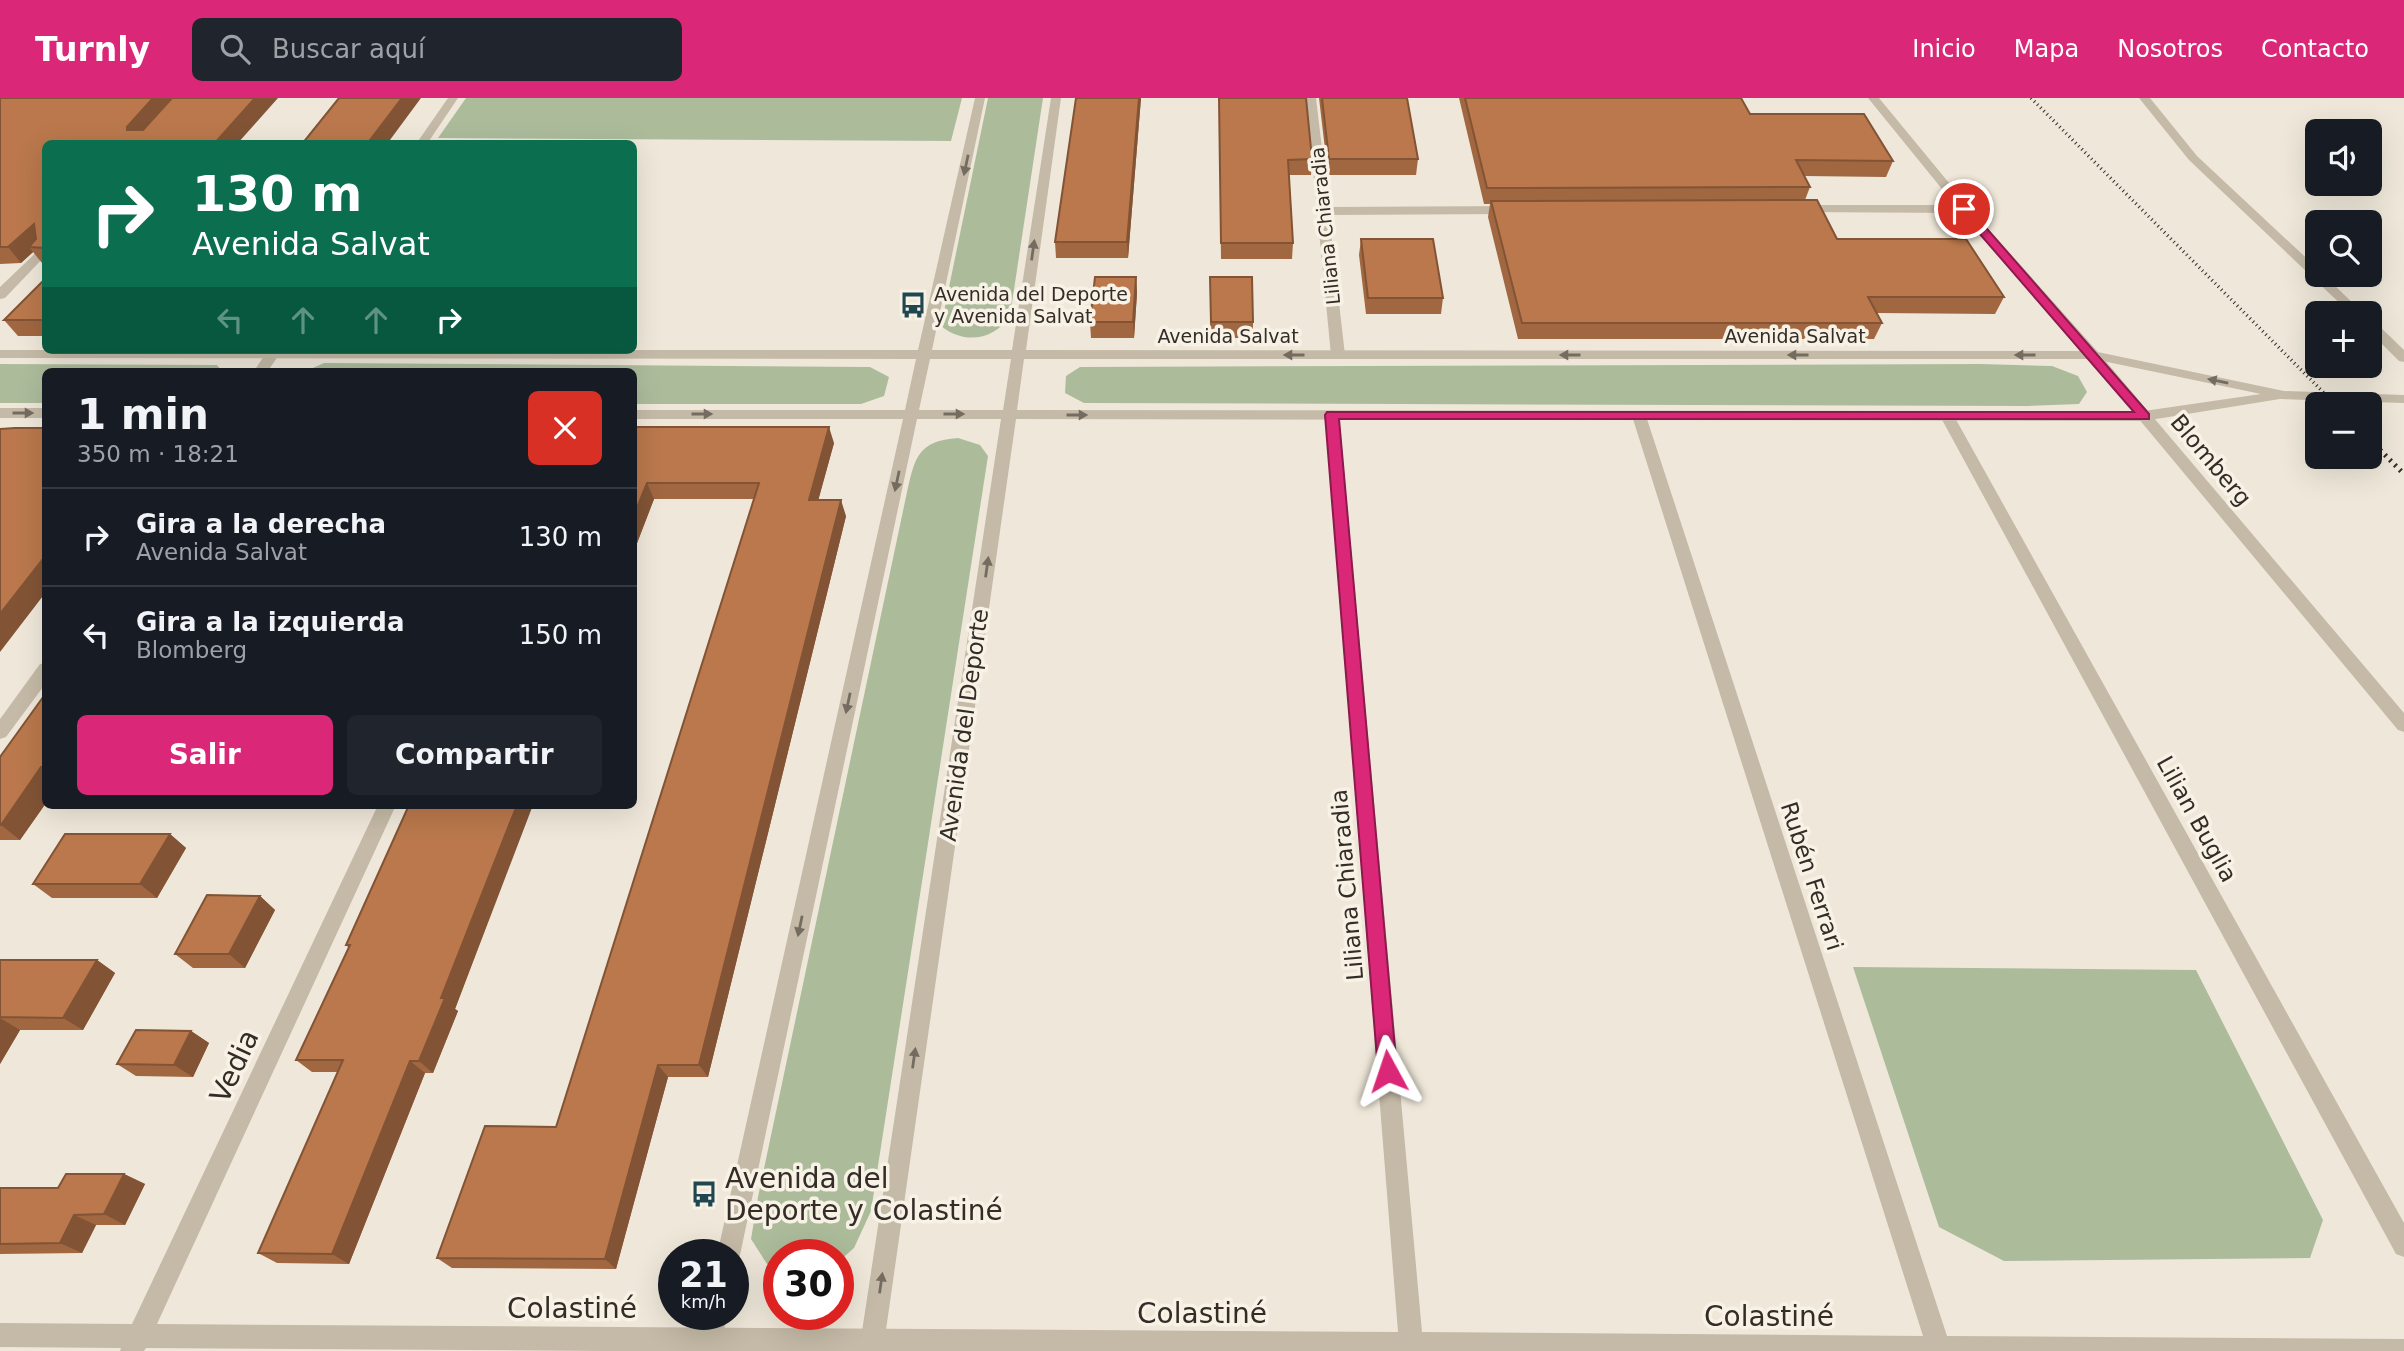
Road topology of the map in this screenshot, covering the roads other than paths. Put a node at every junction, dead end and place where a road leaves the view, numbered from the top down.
1 (453, 98) edge
2 (980, 98) edge
3 (1056, 98) edge
4 (1311, 98) edge
5 (1873, 98) edge
6 (2144, 98) edge
7 (424, 140) edge
8 (1783, 209) edge
9 (1964, 209) junction
10 (1532, 210) edge
11 (1323, 211) junction
12 (42, 251) edge
13 (0, 295) edge
14 (2344, 301) edge
15 (2382, 337) edge
16 (91, 354) edge
17 (637, 354) edge
18 (0, 355) edge
19 (925, 355) junction
20 (1018, 355) junction
21 (1338, 355) junction
22 (2094, 355) junction
23 (2404, 358) edge
24 (2284, 395) junction
25 (2404, 399) edge
26 (0, 413) edge
27 (42, 413) edge
28 (637, 414) edge
29 (911, 414) junction
30 (1009, 415) junction
31 (1332, 415) junction
32 (1639, 416) junction
33 (1947, 416) junction
34 (2144, 416) junction
35 (42, 674) edge
36 (2404, 725) edge
37 (0, 732) edge
38 (385, 809) edge
39 (731, 1239) edge
40 (2404, 1247) edge
41 (0, 1335) edge
42 (136, 1343) edge
43 (709, 1345) edge
44 (872, 1346) edge
45 (1411, 1348) edge
46 (1939, 1349) edge
47 (2404, 1351) edge

1 - 7 street
2 -> 19 street
20 -> 3 street, Avenida del Deporte
4 - 11 street, Liliana Chiaradia
5 - 9 street, Blomberg
6 - 14 street
8 - 9 street
9 - 22 street, Blomberg
10 - 11 street
11 - 21 street, Liliana Chiaradia
12 - 13 street
15 - 23 street
16 - 18 street, Avenida Salvat
17 - 19 street, Avenida Salvat
19 - 20 street, Avenida Salvat
19 - 29 street
21 -> 20 street, Avenida Salvat
20 - 30 street, Avenida del Deporte
22 -> 21 street, Avenida Salvat
24 -> 22 street, Avenida Salvat
22 - 34 street, Blomberg
24 - 25 street, Avenida Salvat
24 - 34 street, Avenida Salvat
26 -> 27 street
28 -> 29 street, Avenida Salvat
29 -> 30 street, Avenida Salvat
29 -> 39 street
30 -> 31 street, Avenida Salvat
44 -> 30 street, Avenida del Deporte
31 - 32 street, Avenida Salvat
31 - 45 street, Liliana Chiaradia
32 - 33 street, Avenida Salvat
32 - 46 street, Rubén Ferrari
33 - 34 street, Avenida Salvat
33 - 40 street, Lilian Buglia
34 - 36 street, Blomberg
35 - 37 street
38 - 42 street, Vedia
41 - 42 street, Colastiné
42 - 43 street, Colastiné
43 - 44 street, Colastiné
44 - 45 street, Colastiné
45 - 46 street, Colastiné
46 - 47 street, Colastiné

